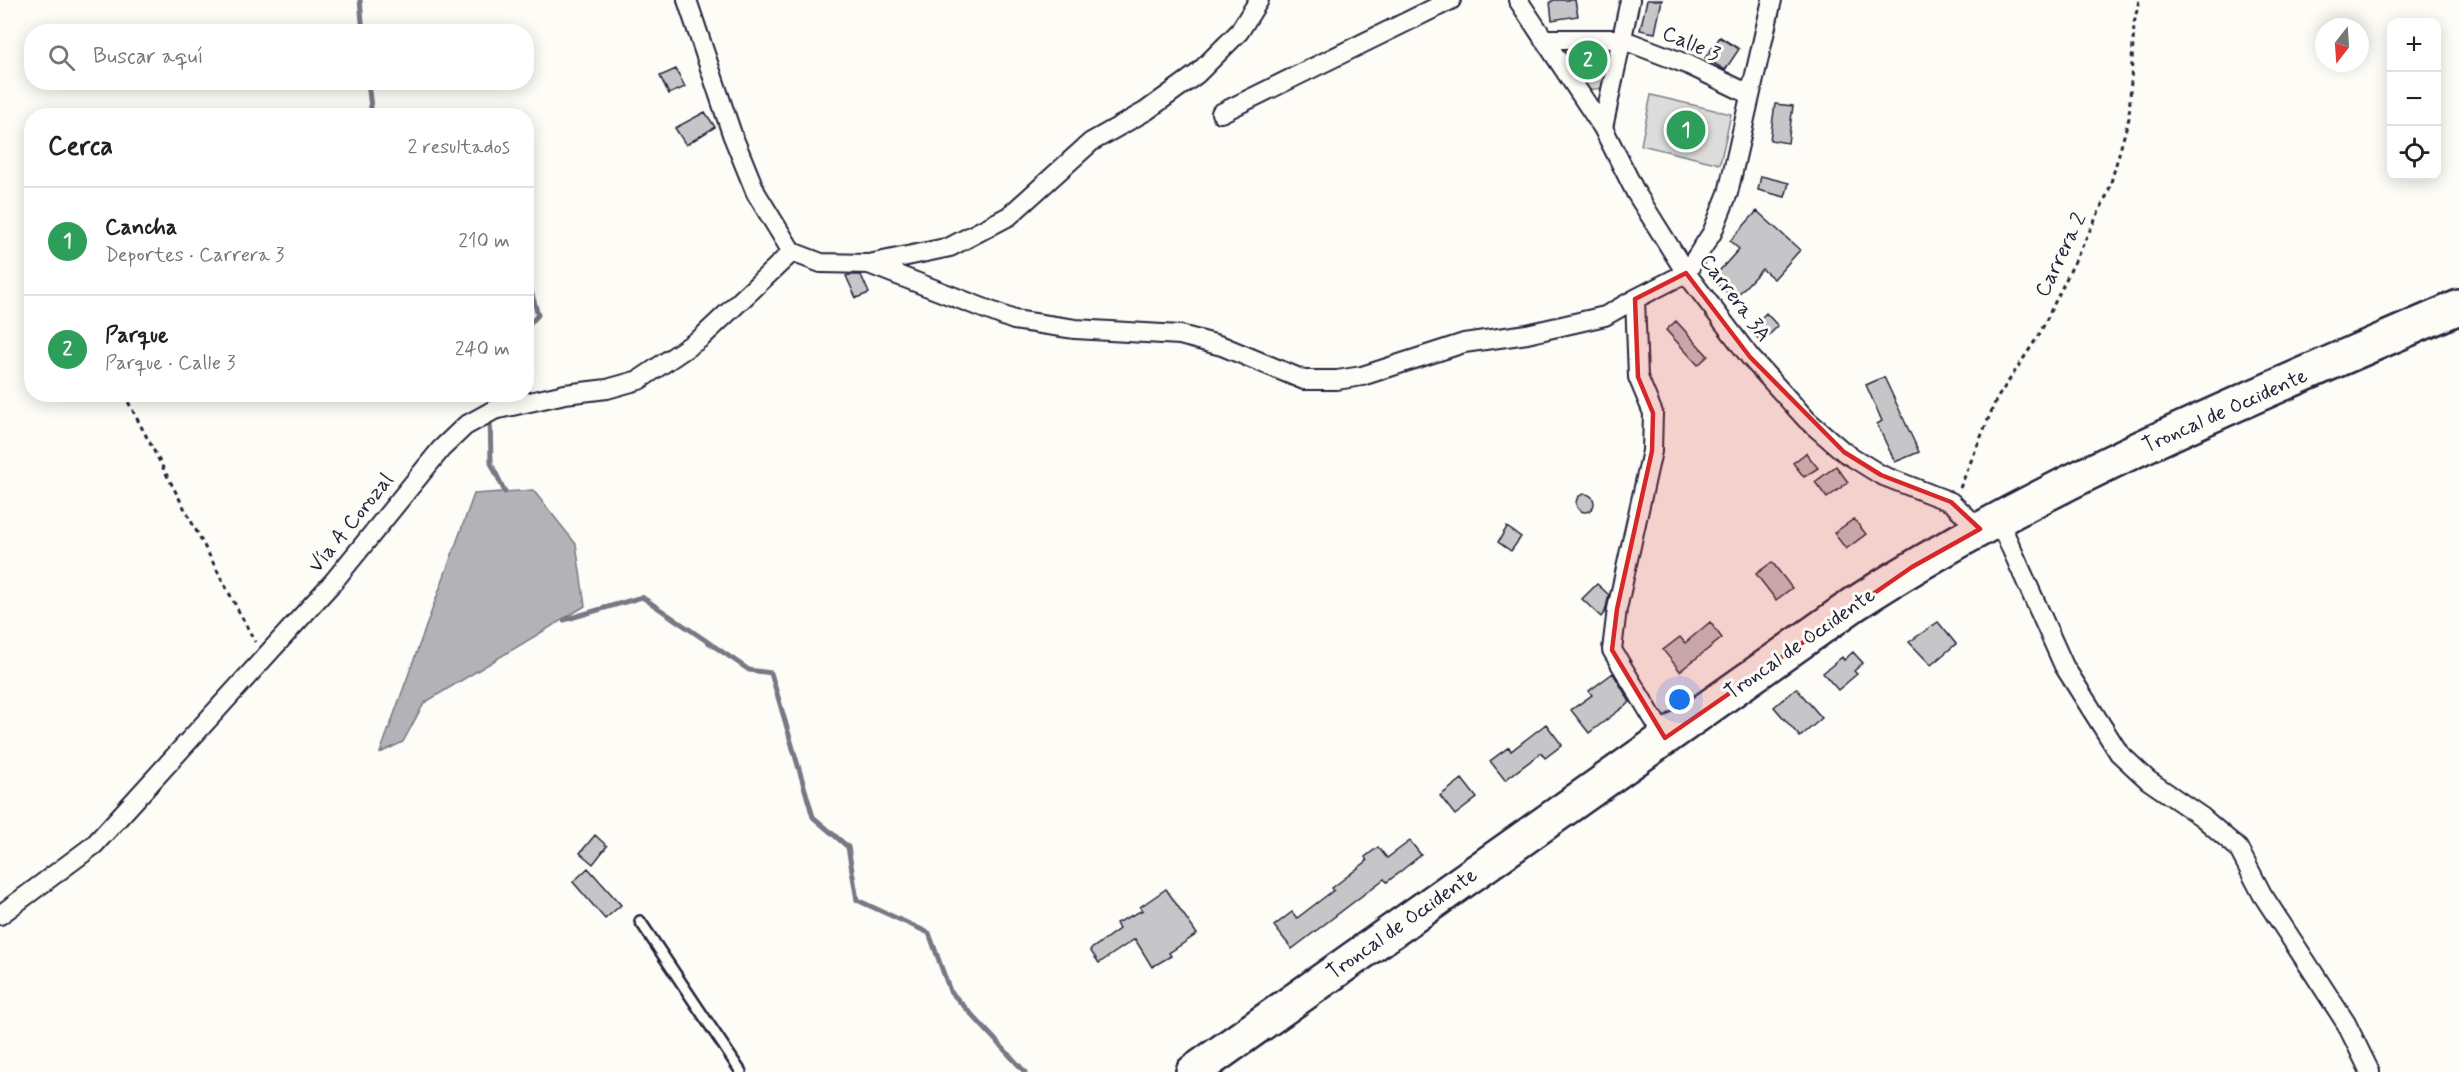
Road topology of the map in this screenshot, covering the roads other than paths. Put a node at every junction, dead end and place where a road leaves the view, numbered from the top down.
1 (687, 0) edge
2 (1259, 0) edge
3 (1451, 0) edge
4 (1518, 0) edge
5 (1630, 0) edge
6 (1772, 0) edge
7 (1543, 39) junction
8 (1621, 39) junction
9 (1749, 94) junction
10 (1221, 112) dead end
11 (1603, 128) junction
12 (792, 252) junction
13 (869, 264) junction
14 (1686, 273) junction
15 (1635, 299) junction
16 (2459, 307) edge
17 (533, 402) edge
18 (534, 402) edge
19 (1989, 525) junction
20 (1665, 738) junction
21 (0, 915) edge
22 (640, 921) dead end
23 (741, 1072) edge
24 (1192, 1072) edge
25 (2370, 1072) edge

1 - 12 street
2 - 13 street
3 - 10 street
4 - 7 street, Carrera 3A
5 - 8 street
6 - 9 street
7 - 8 street, Calle 3
7 - 11 street, Carrera 3A
8 - 9 street, Calle 3
8 - 11 street
9 - 14 street
11 - 14 street, Carrera 3A
12 - 13 street
12 - 18 street, Vía A Corozal
13 - 15 street
14 - 15 street
14 - 19 street, Carrera 3A
15 - 20 street
16 - 19 highway, Troncal de Occidente
17 - 21 street, Vía A Corozal
19 - 20 highway, Troncal de Occidente
19 - 25 street
20 - 24 highway, Troncal de Occidente
22 - 23 lane

